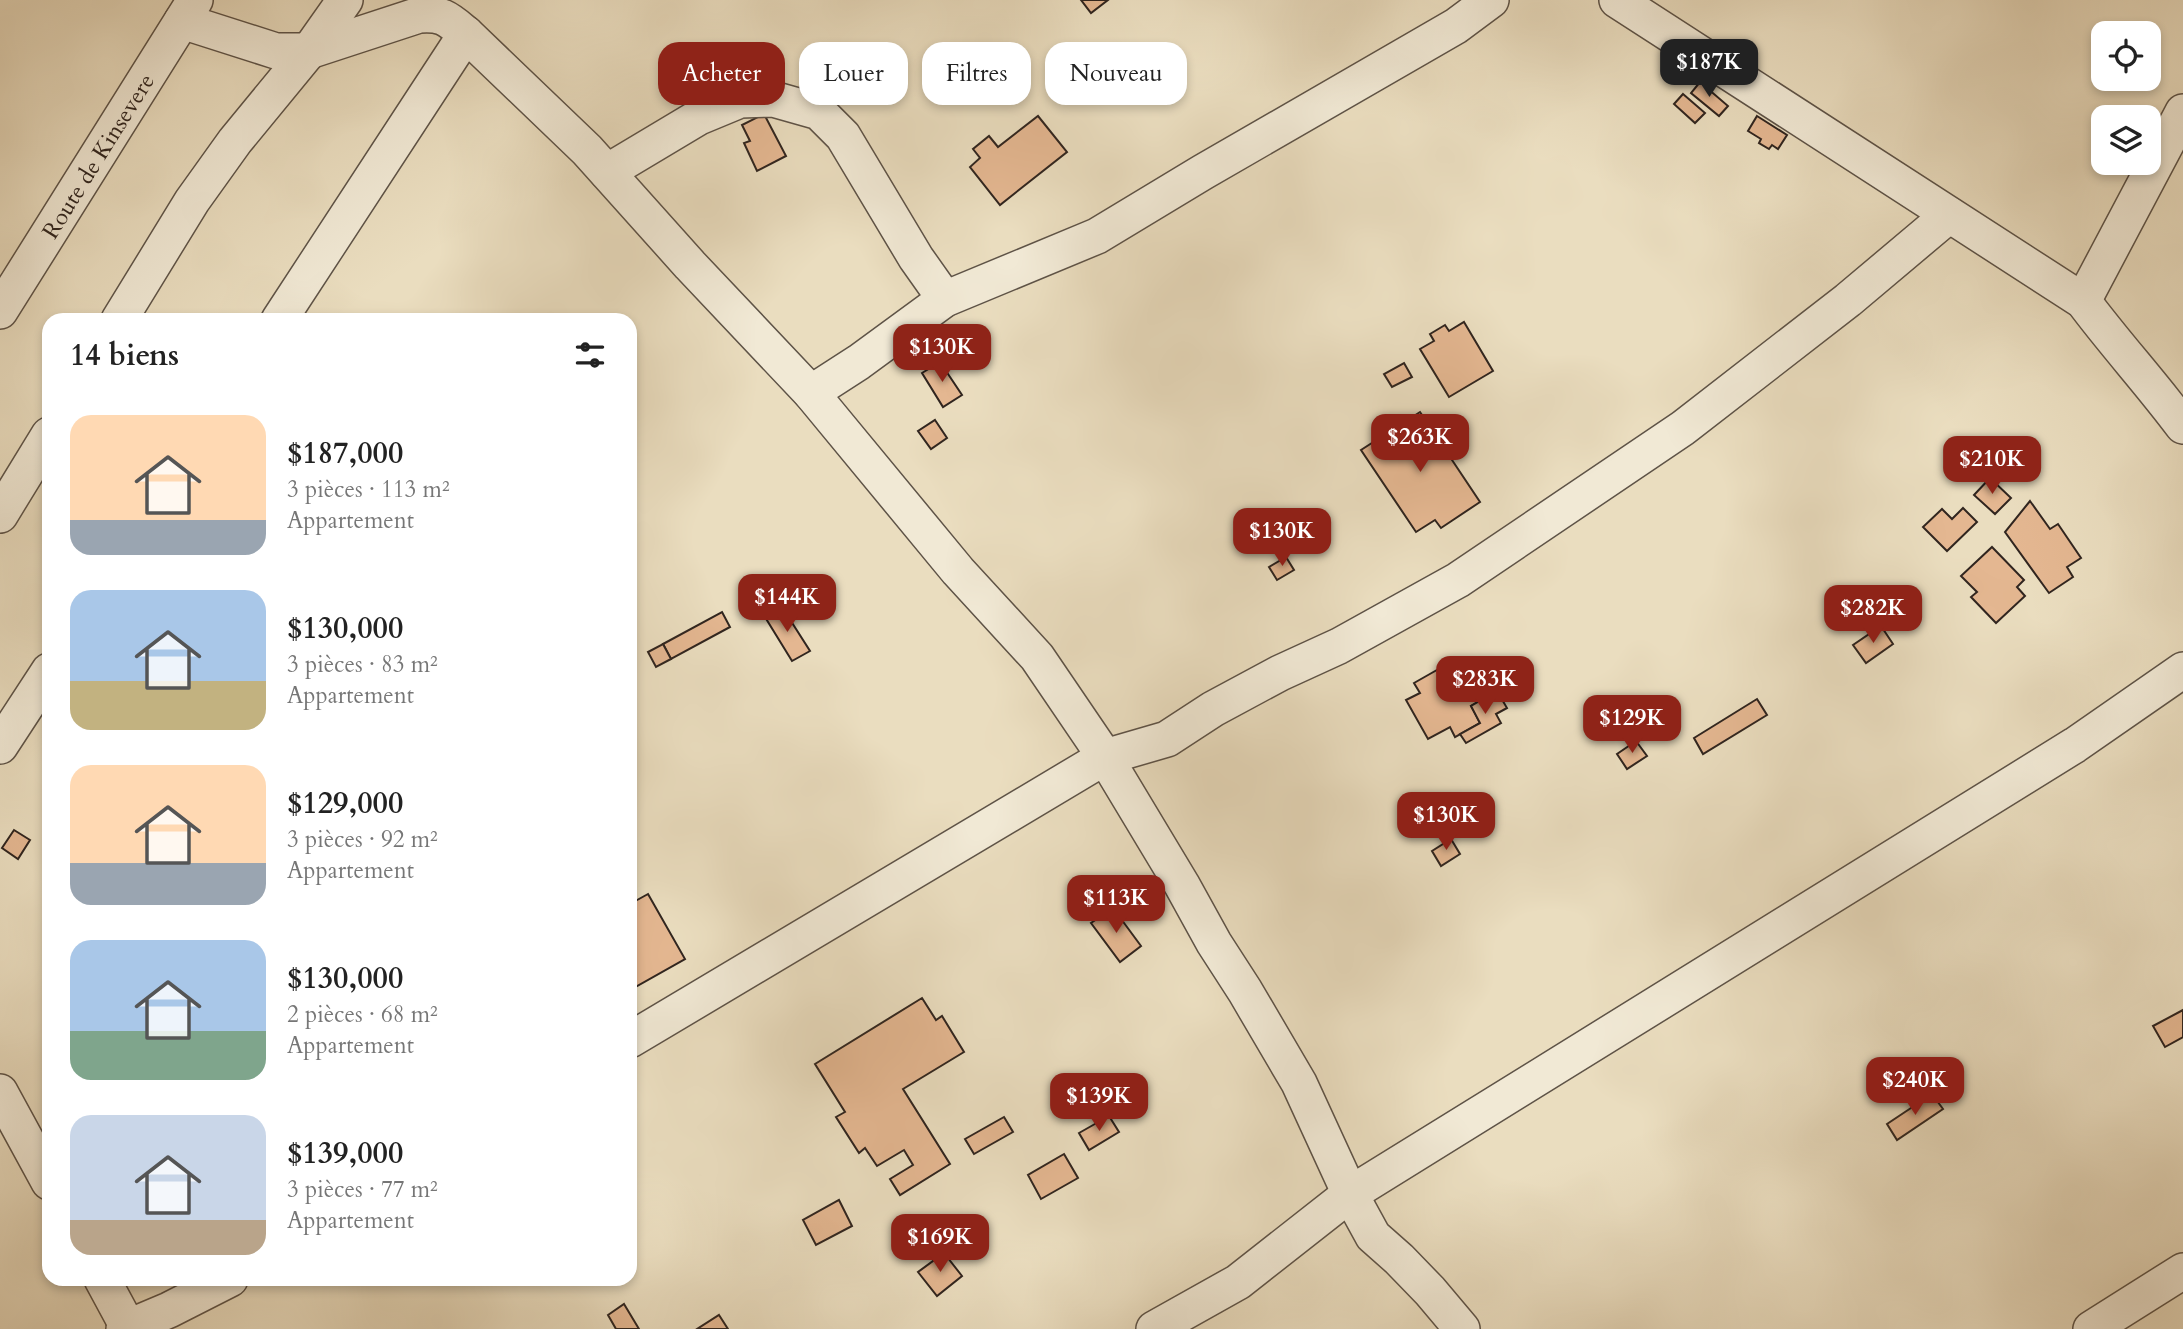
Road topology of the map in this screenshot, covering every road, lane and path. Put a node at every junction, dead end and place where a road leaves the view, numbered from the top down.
1 (345, 0) edge
2 (1491, 0) edge
3 (1623, 2) edge
4 (189, 10) edge
5 (466, 34) junction
6 (309, 51) junction
7 (2183, 112) edge
8 (607, 172) junction
9 (1949, 215) junction
10 (945, 299) junction
11 (2083, 301) junction
12 (0, 311) edge
13 (123, 313) edge
14 (284, 313) edge
15 (811, 393) junction
16 (2183, 426) edge
17 (42, 446) edge
18 (0, 515) edge
19 (2183, 670) edge
20 (42, 682) edge
21 (0, 746) edge
22 (1105, 757) junction
23 (637, 1037) edge
24 (0, 1092) edge
25 (42, 1169) edge
26 (1350, 1194) junction
27 (2183, 1271) edge
28 (106, 1286) edge
29 (216, 1286) edge
30 (127, 1328) edge
31 (1154, 1329) edge
32 (1462, 1329) edge
33 (2091, 1329) edge

1 - 6 street
2 - 10 street
3 - 9 street
4 - 6 street
4 - 12 street, Route de Kinsevere
5 - 6 street
5 - 8 street
5 - 14 street
6 - 13 street
7 - 11 street
8 - 10 street
8 - 15 street
9 - 11 street
9 - 22 street
10 - 15 street
11 - 16 street
15 - 22 street
17 - 18 street
19 - 26 street
20 - 21 street
22 - 23 street
22 - 26 street
24 - 25 street
26 - 31 street
26 - 32 street
27 - 33 street
28 - 30 street
29 - 30 street

